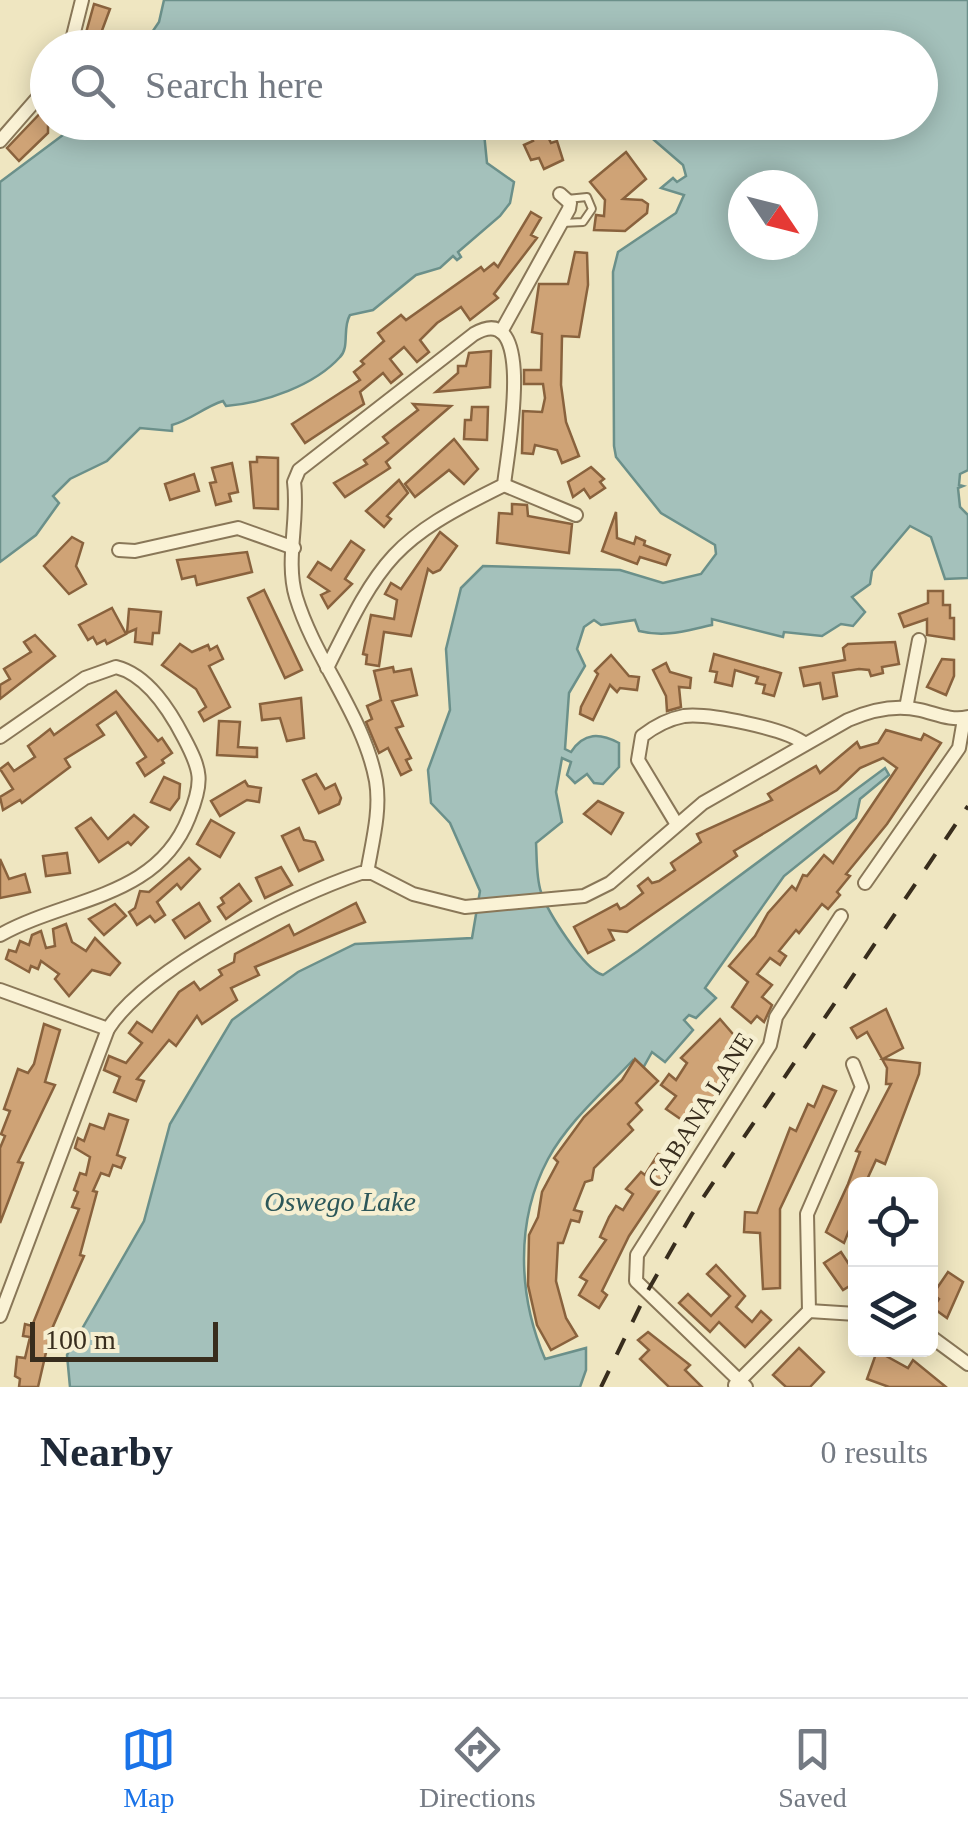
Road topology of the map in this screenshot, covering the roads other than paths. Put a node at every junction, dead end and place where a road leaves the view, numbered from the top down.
1 (82, 0) edge
2 (74, 30) edge
3 (30, 107) edge
4 (0, 141) edge
5 (563, 197) joint
6 (561, 223) junction
7 (501, 332) junction
8 (504, 486) junction
9 (576, 514) dead end
10 (294, 548) junction
11 (119, 550) dead end
12 (919, 640) dead end
13 (327, 668) junction
14 (906, 708) junction
15 (966, 718) edge
16 (0, 737) edge
17 (806, 744) junction
18 (676, 824) junction
19 (366, 872) junction
20 (865, 883) dead end
21 (841, 916) dead end
22 (0, 936) edge
23 (0, 990) edge
24 (108, 1028) junction
25 (853, 1064) dead end
26 (809, 1310) junction
27 (848, 1313) edge
28 (0, 1316) edge
29 (938, 1342) edge
30 (968, 1364) edge
31 (740, 1385) edge

1 - 2 street
3 - 4 street
5 - 6 street
5 - 6 lane
6 - 7 street
7 - 8 street
7 - 10 street
8 - 9 street
8 - 13 street
10 - 11 street
10 - 13 street
12 - 14 street
13 - 19 street
14 - 15 street
14 - 17 street
15 - 20 street
16 - 22 street
17 - 18 street
17 - 18 street
18 - 19 street
19 - 24 street
21 - 31 street, CABANA LANE
23 - 24 street
24 - 28 street
25 - 26 street
26 - 27 street
26 - 31 street
29 - 30 street

